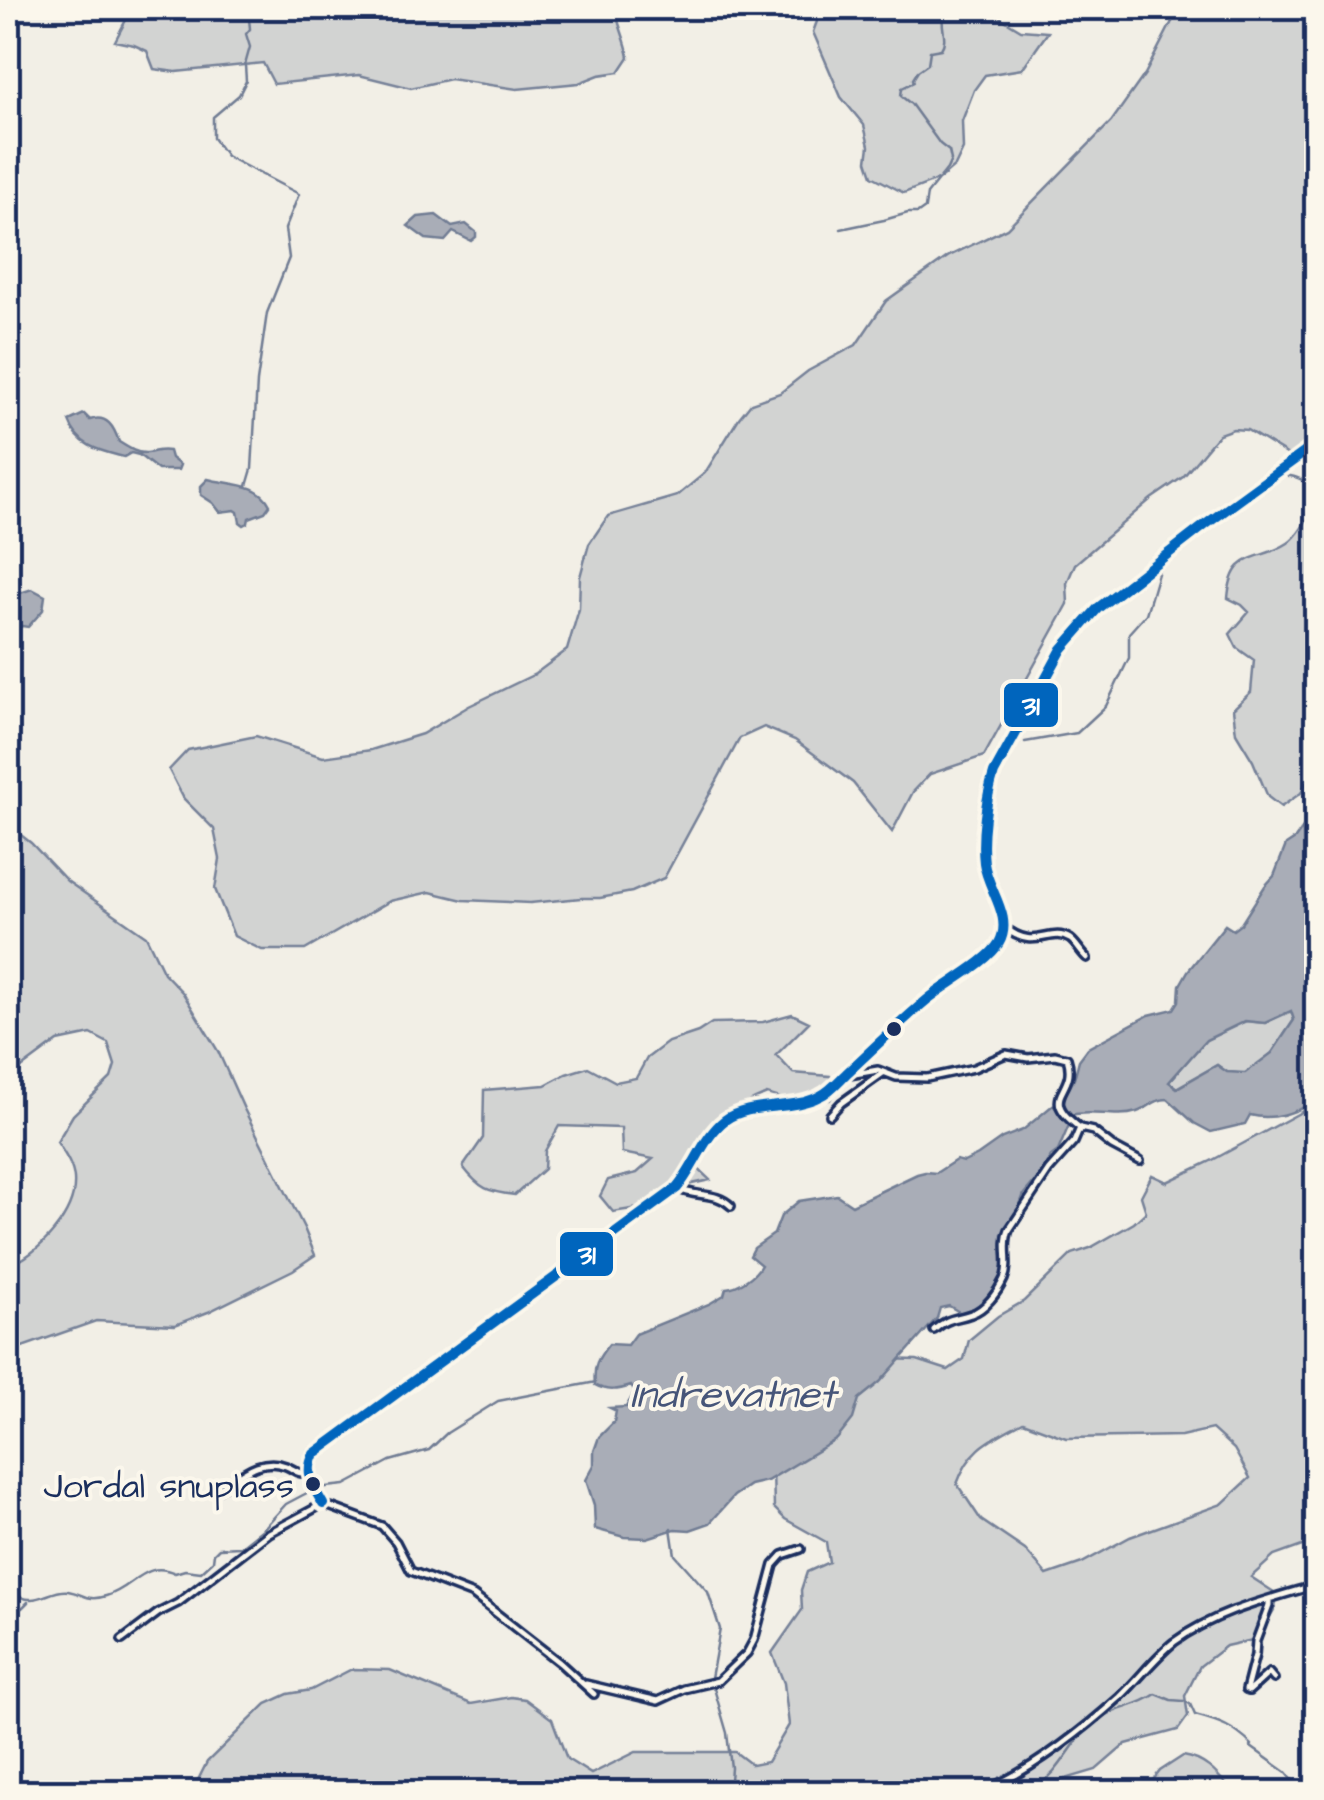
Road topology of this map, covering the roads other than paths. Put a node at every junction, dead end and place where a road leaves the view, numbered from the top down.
1 (1316, 444) edge
2 (1004, 927) junction
3 (1087, 958) dead end
4 (883, 1073) junction
5 (846, 1076) junction
6 (830, 1115) dead end
7 (1080, 1128) junction
8 (1140, 1161) dead end
9 (677, 1188) junction
10 (731, 1206) dead end
11 (934, 1330) dead end
12 (308, 1473) junction
13 (218, 1490) dead end
14 (323, 1504) junction
15 (801, 1549) dead end
16 (1316, 1584) edge
17 (1269, 1599) junction
18 (122, 1640) dead end
19 (1274, 1680) dead end
20 (583, 1683) junction
21 (594, 1694) dead end
22 (981, 1792) edge

1 - 2 street
2 - 3 street
2 - 5 street
4 - 5 street
4 - 6 street
4 - 7 street
5 - 9 street
7 - 8 street
7 - 11 street
9 - 10 street
9 - 12 street
12 - 13 street
12 - 14 street
14 - 18 street
14 - 20 street
15 - 20 street
16 - 17 street
17 - 19 street
17 - 22 street
20 - 21 street

